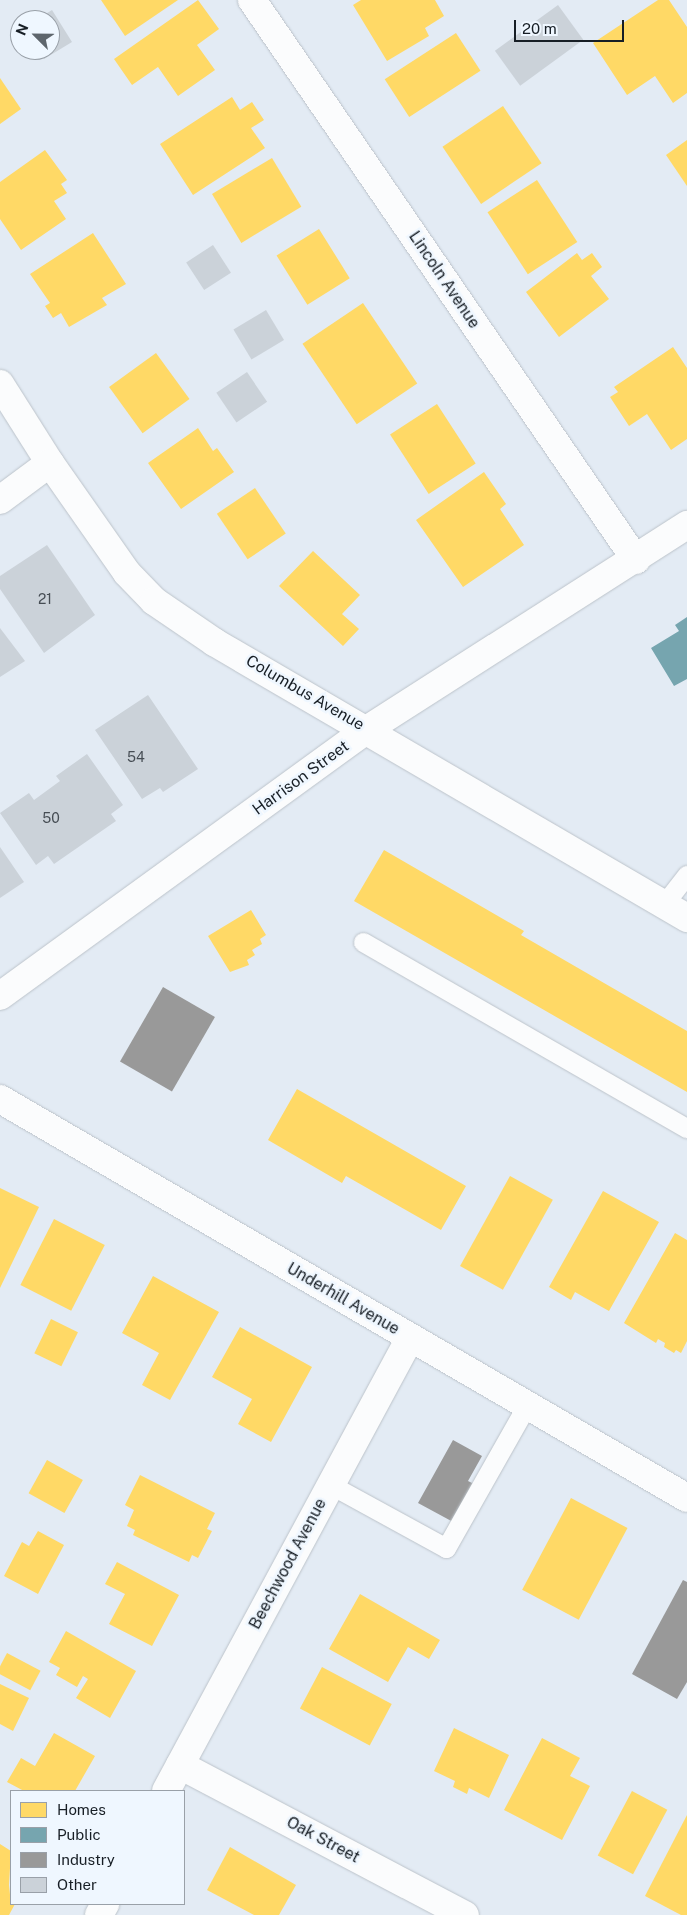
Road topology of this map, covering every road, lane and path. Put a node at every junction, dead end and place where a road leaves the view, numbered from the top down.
1 (252, 0) edge
2 (0, 384) edge
3 (50, 464) junction
4 (0, 500) edge
5 (687, 525) edge
6 (636, 560) junction
7 (368, 728) junction
8 (687, 875) edge
9 (664, 904) junction
10 (687, 918) edge
11 (363, 942) dead end
12 (0, 996) edge
13 (0, 1099) edge
14 (687, 1128) edge
15 (410, 1338) junction
16 (527, 1406) junction
17 (331, 1484) junction
18 (687, 1498) edge
19 (180, 1765) junction
20 (167, 1790) edge
21 (465, 1915) edge

1 - 6 street, Lincoln Avenue
2 - 3 street, Columbus Avenue
3 - 4 street
3 - 7 street, Columbus Avenue
5 - 6 street, Harrison Street
6 - 7 street, Harrison Street
7 - 9 street, Columbus Avenue
7 - 12 street, Harrison Street
8 - 9 lane
9 - 10 street, Columbus Avenue
11 - 14 lane
13 - 15 street, Underhill Avenue
15 - 16 street, Underhill Avenue
15 - 17 street, Beechwood Avenue
16 - 17 lane
16 - 18 street, Underhill Avenue
17 - 19 street, Beechwood Avenue
19 - 20 street, Beechwood Avenue
19 - 21 street, Oak Street

